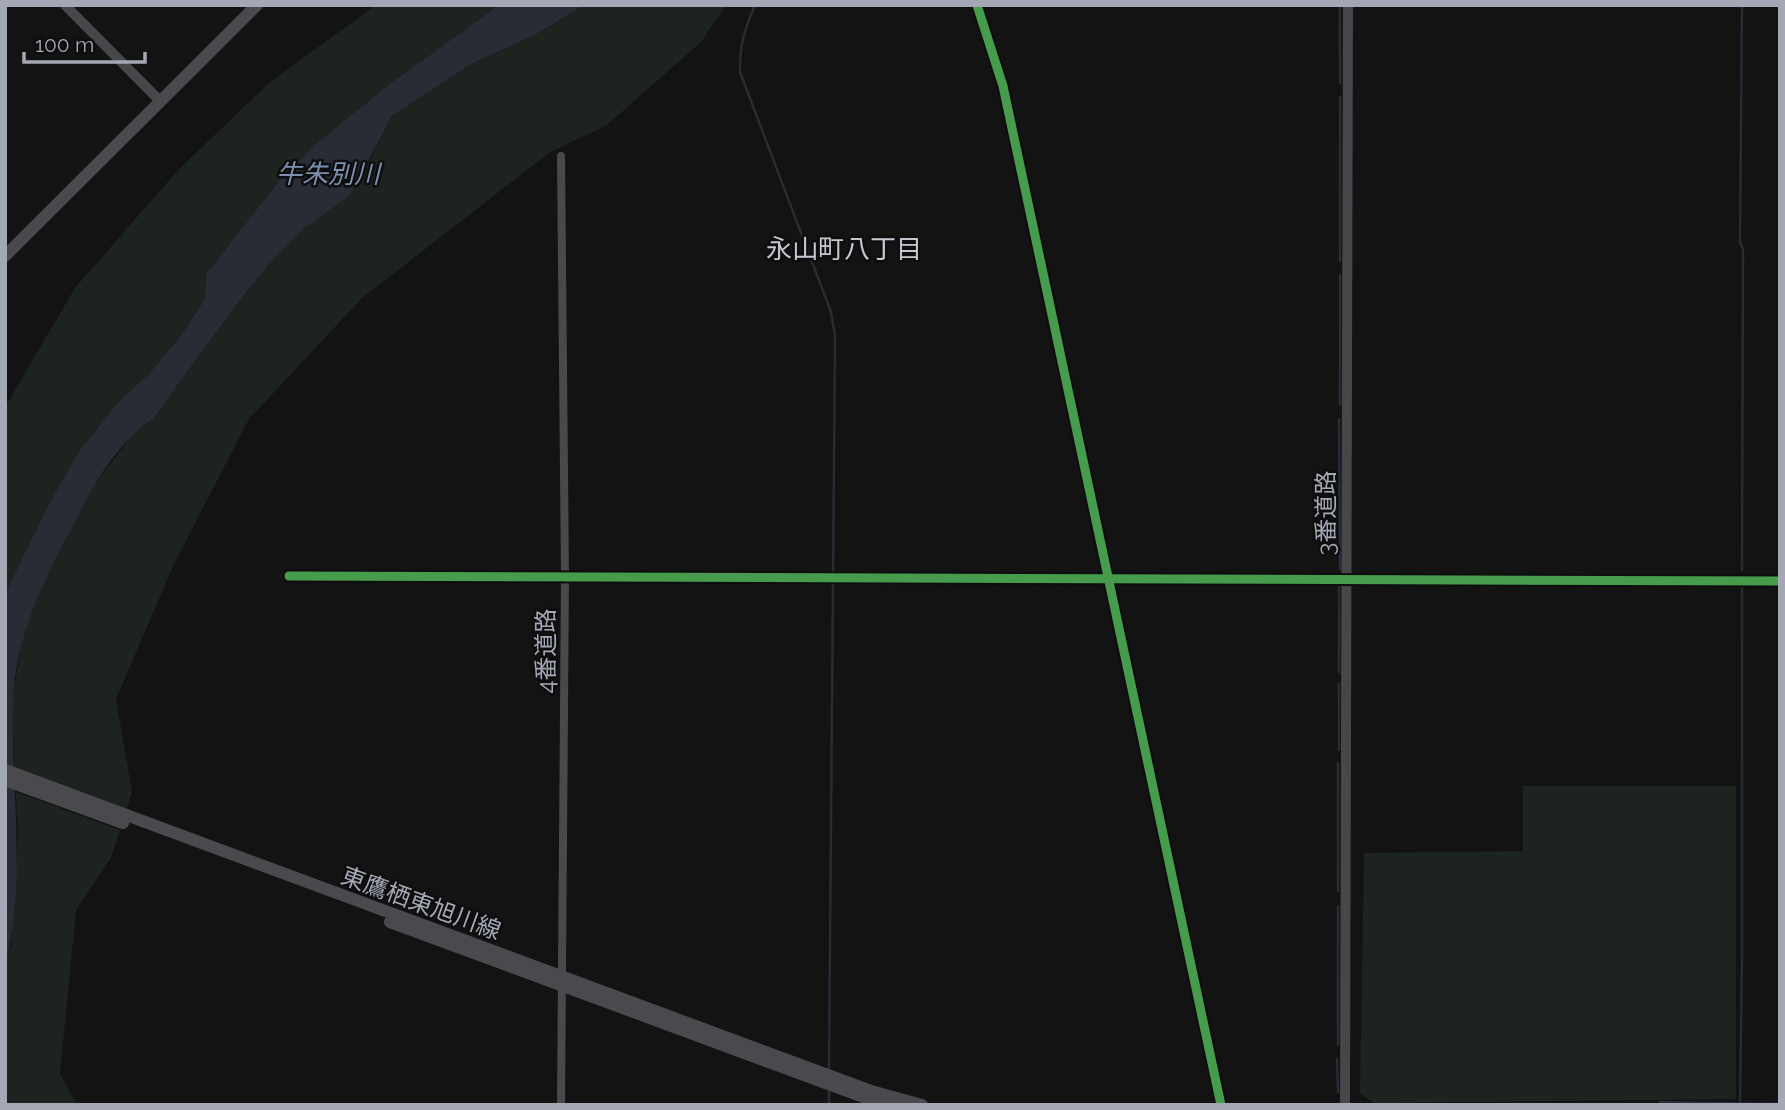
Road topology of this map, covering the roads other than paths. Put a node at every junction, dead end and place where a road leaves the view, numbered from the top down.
1 (65, 5) edge
2 (257, 5) edge
3 (977, 5) edge
4 (1348, 5) edge
5 (160, 101) junction
6 (561, 156) dead end
7 (5, 256) edge
8 (289, 576) dead end
9 (565, 577) junction
10 (1108, 579) junction
11 (1346, 579) junction
12 (1780, 581) edge
13 (5, 770) edge
14 (5, 780) edge
15 (70, 798) junction
16 (562, 982) junction
17 (869, 1099) edge
18 (561, 1105) edge
19 (885, 1105) edge
20 (922, 1105) edge
21 (1221, 1105) edge
22 (1346, 1105) edge

1 - 5 street
2 - 5 main road
3 - 10 street
4 - 11 street, 3番道路
5 - 7 main road
6 - 9 street, 4番道路
8 - 9 street
9 - 10 street
9 - 16 street, 4番道路
10 - 11 street
10 - 21 street
11 - 12 street
11 - 22 street, 3番道路
13 - 15 main road, 東鷹栖東旭川線
14 - 15 main road, 東鷹栖東旭川線
15 - 16 main road, 東鷹栖東旭川線
16 - 17 main road, 東鷹栖東旭川線
16 - 18 street, 4番道路
17 - 19 main road
17 - 20 main road

